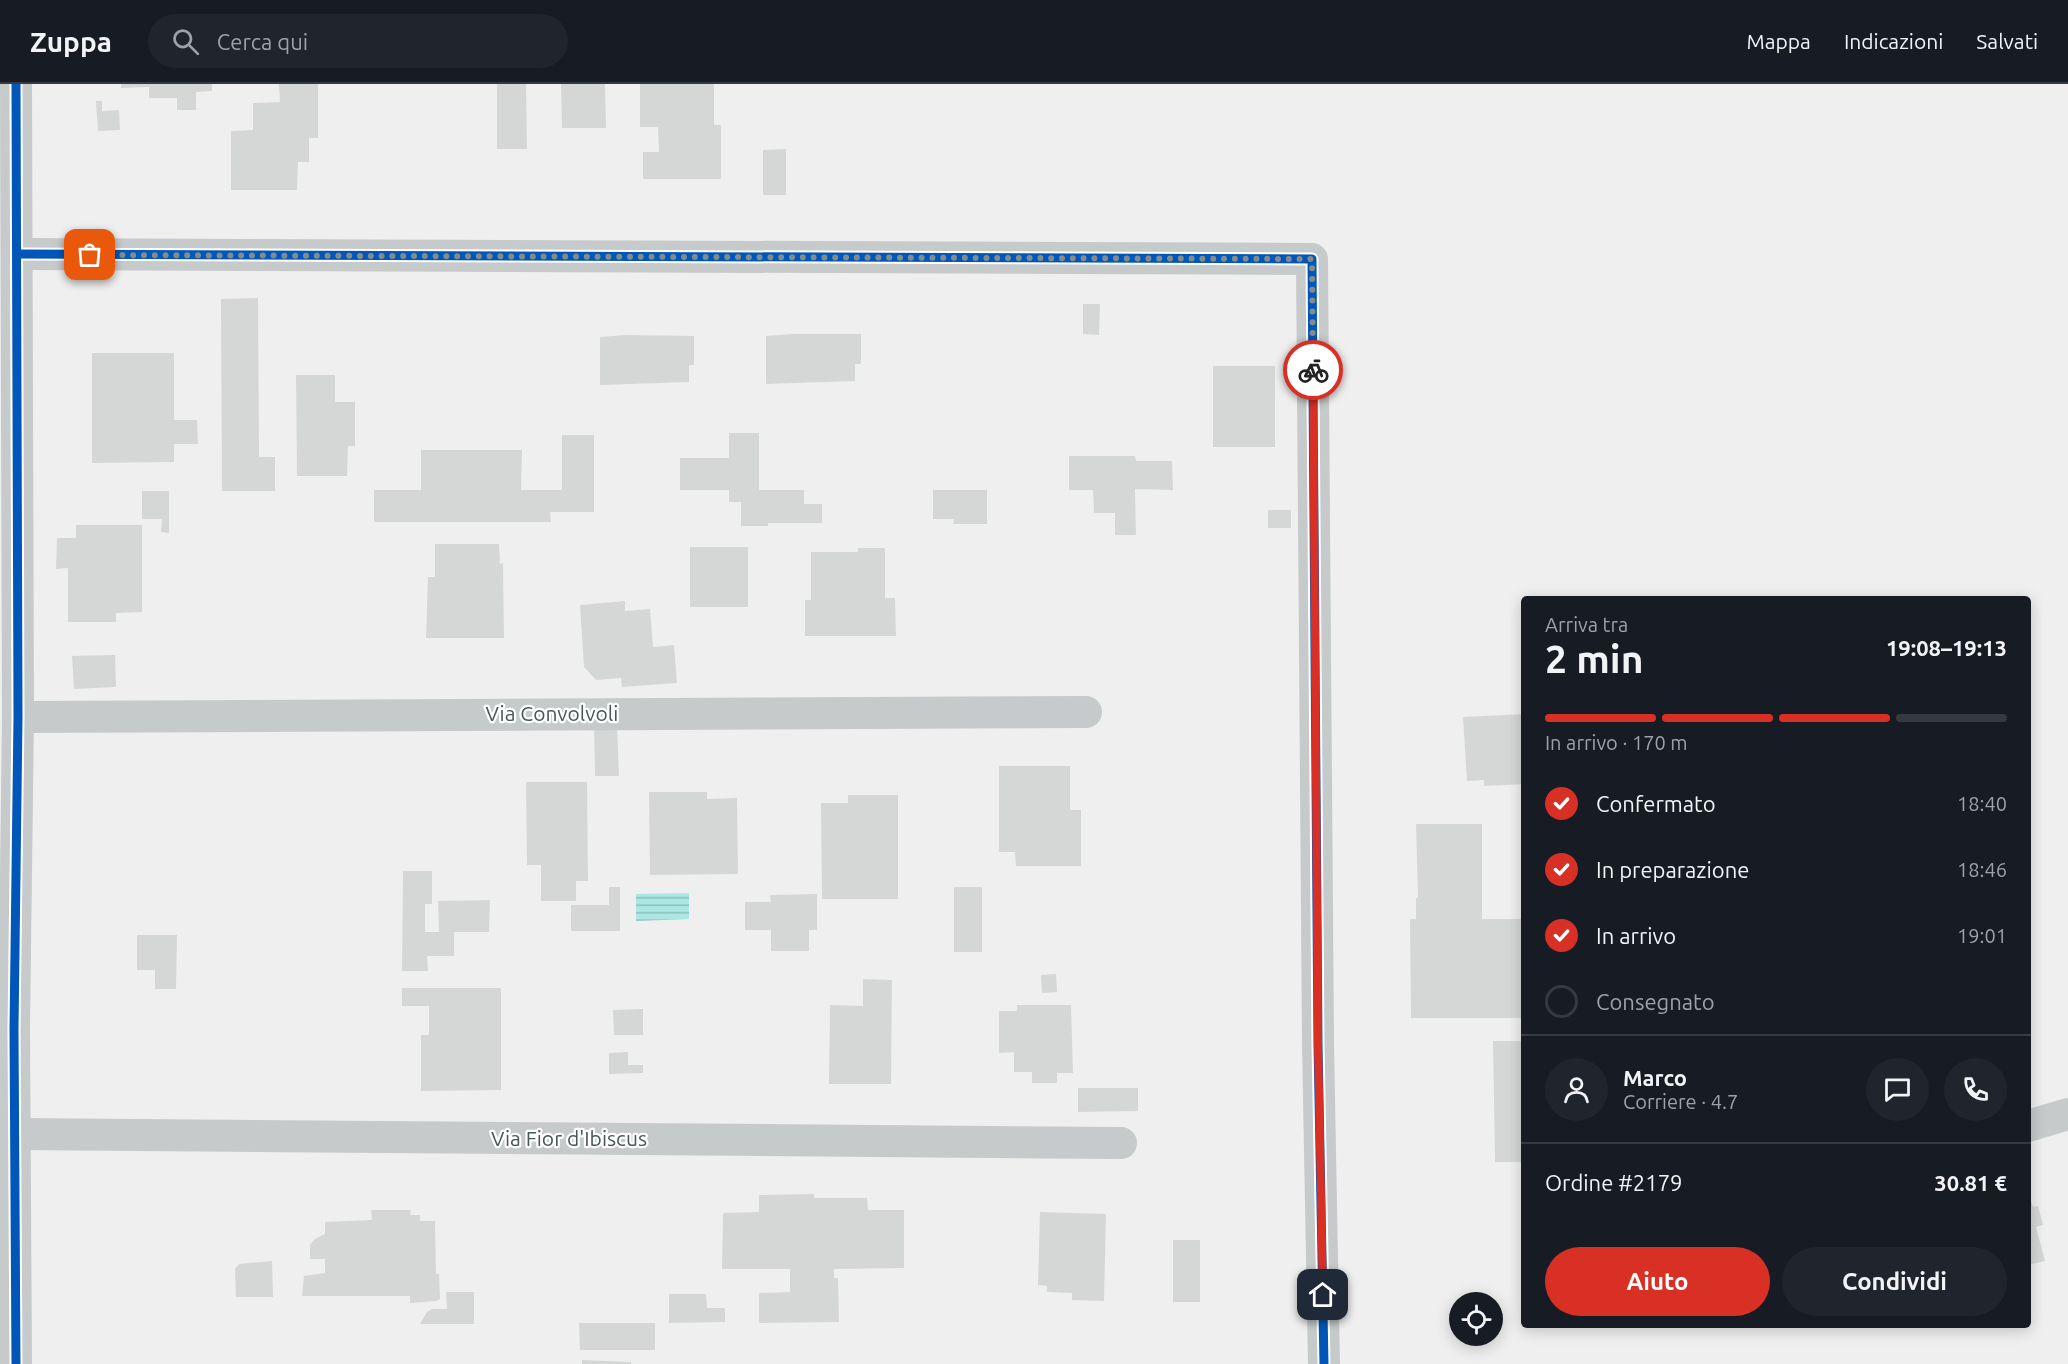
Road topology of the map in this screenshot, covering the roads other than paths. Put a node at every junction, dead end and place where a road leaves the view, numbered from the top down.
1 (16, 84) edge
2 (18, 254) junction
3 (8, 320) edge
4 (9, 634) edge
5 (1086, 712) dead end
6 (18, 717) junction
7 (7, 1029) edge
8 (2068, 1114) edge
9 (2031, 1125) edge
10 (17, 1134) junction
11 (1121, 1143) dead end
12 (16, 1364) edge
13 (1324, 1364) edge

1 - 2 street
2 - 3 street
2 - 13 street
3 - 4 street
4 - 6 street
5 - 6 street, Via Convolvoli
6 - 7 street
7 - 10 street
8 - 9 street
10 - 11 street, Via Fior d'Ibiscus
10 - 12 street

